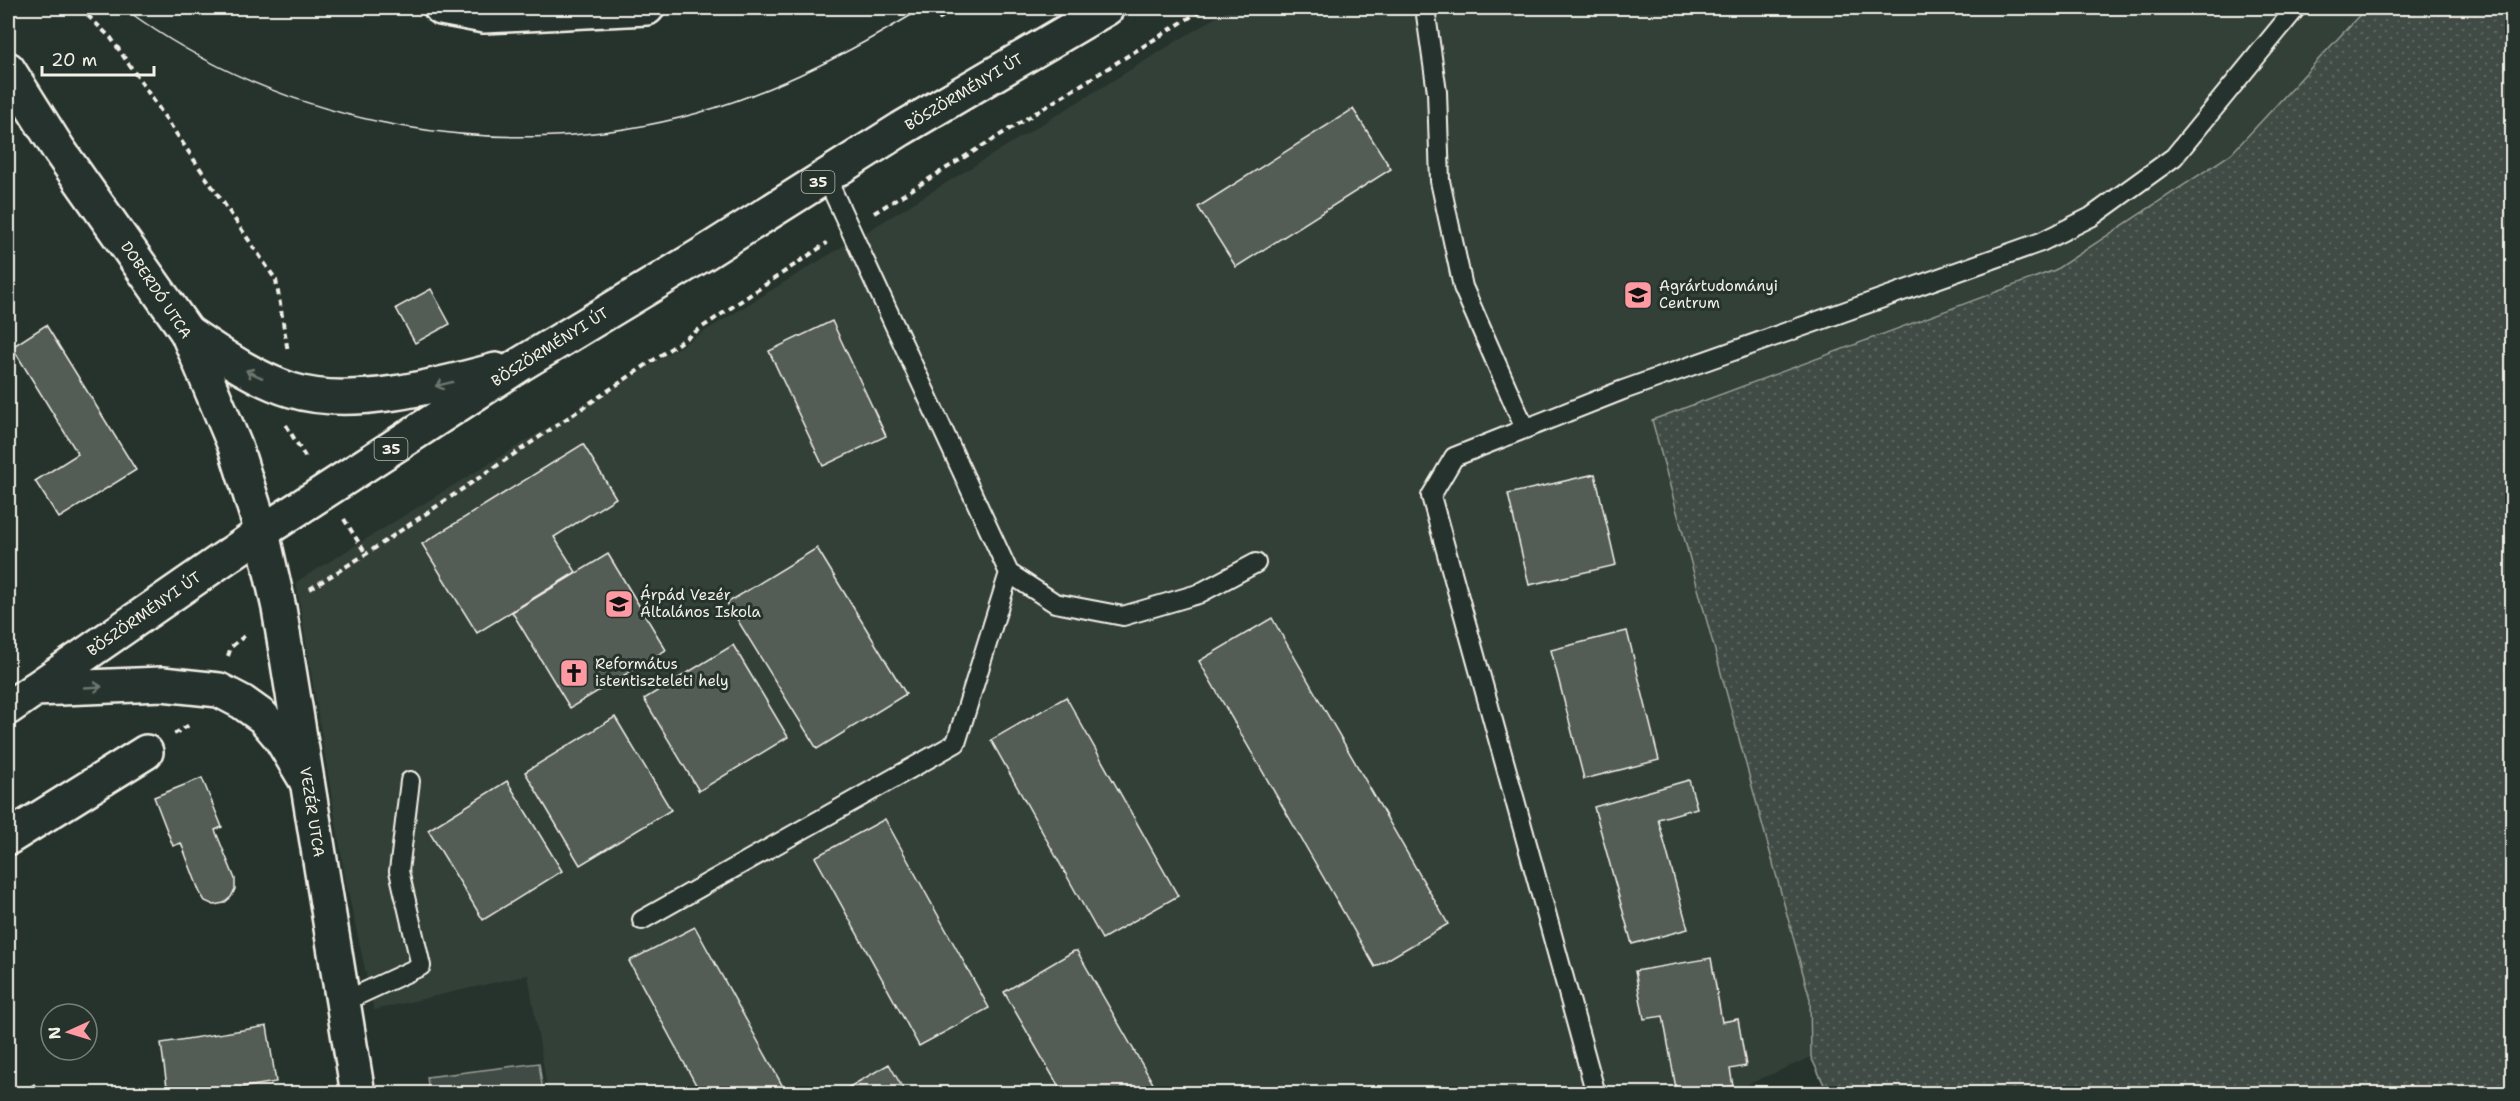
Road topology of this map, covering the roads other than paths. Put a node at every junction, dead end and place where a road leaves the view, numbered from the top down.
1 (441, 8) edge
2 (647, 8) edge
3 (1107, 8) edge
4 (1425, 8) edge
5 (2296, 8) edge
6 (8, 69) edge
7 (826, 177) junction
8 (187, 332) junction
9 (521, 364) junction
10 (1525, 429) junction
11 (262, 532) junction
12 (1256, 563) dead end
13 (1009, 573) junction
14 (35, 689) junction
15 (8, 708) edge
16 (146, 752) dead end
17 (410, 781) dead end
18 (307, 782) junction
19 (8, 838) edge
20 (642, 920) dead end
21 (343, 1002) junction
22 (358, 1094) edge
23 (1596, 1094) edge

1 - 2 main road
3 - 7 main road, BÖSZÖRMÉNYI ÚT / 35
4 - 10 lane
5 - 10 lane
6 - 8 main road, DOBERDÓ UTCA
7 - 9 main road, BÖSZÖRMÉNYI ÚT / 35
7 - 13 lane
9 -> 8 main road
8 - 11 main road, DOBERDÓ UTCA
9 - 11 main road, BÖSZÖRMÉNYI ÚT / 35
10 - 23 lane
11 - 14 main road, BÖSZÖRMÉNYI ÚT / 35
11 - 18 main road, VEZÉR UTCA
12 - 13 lane
13 - 20 lane
14 - 15 main road, BÖSZÖRMÉNYI ÚT / 35
14 -> 18 main road
16 - 19 main road
17 - 21 lane
18 - 21 main road, VEZÉR UTCA
21 - 22 main road, VEZÉR UTCA

